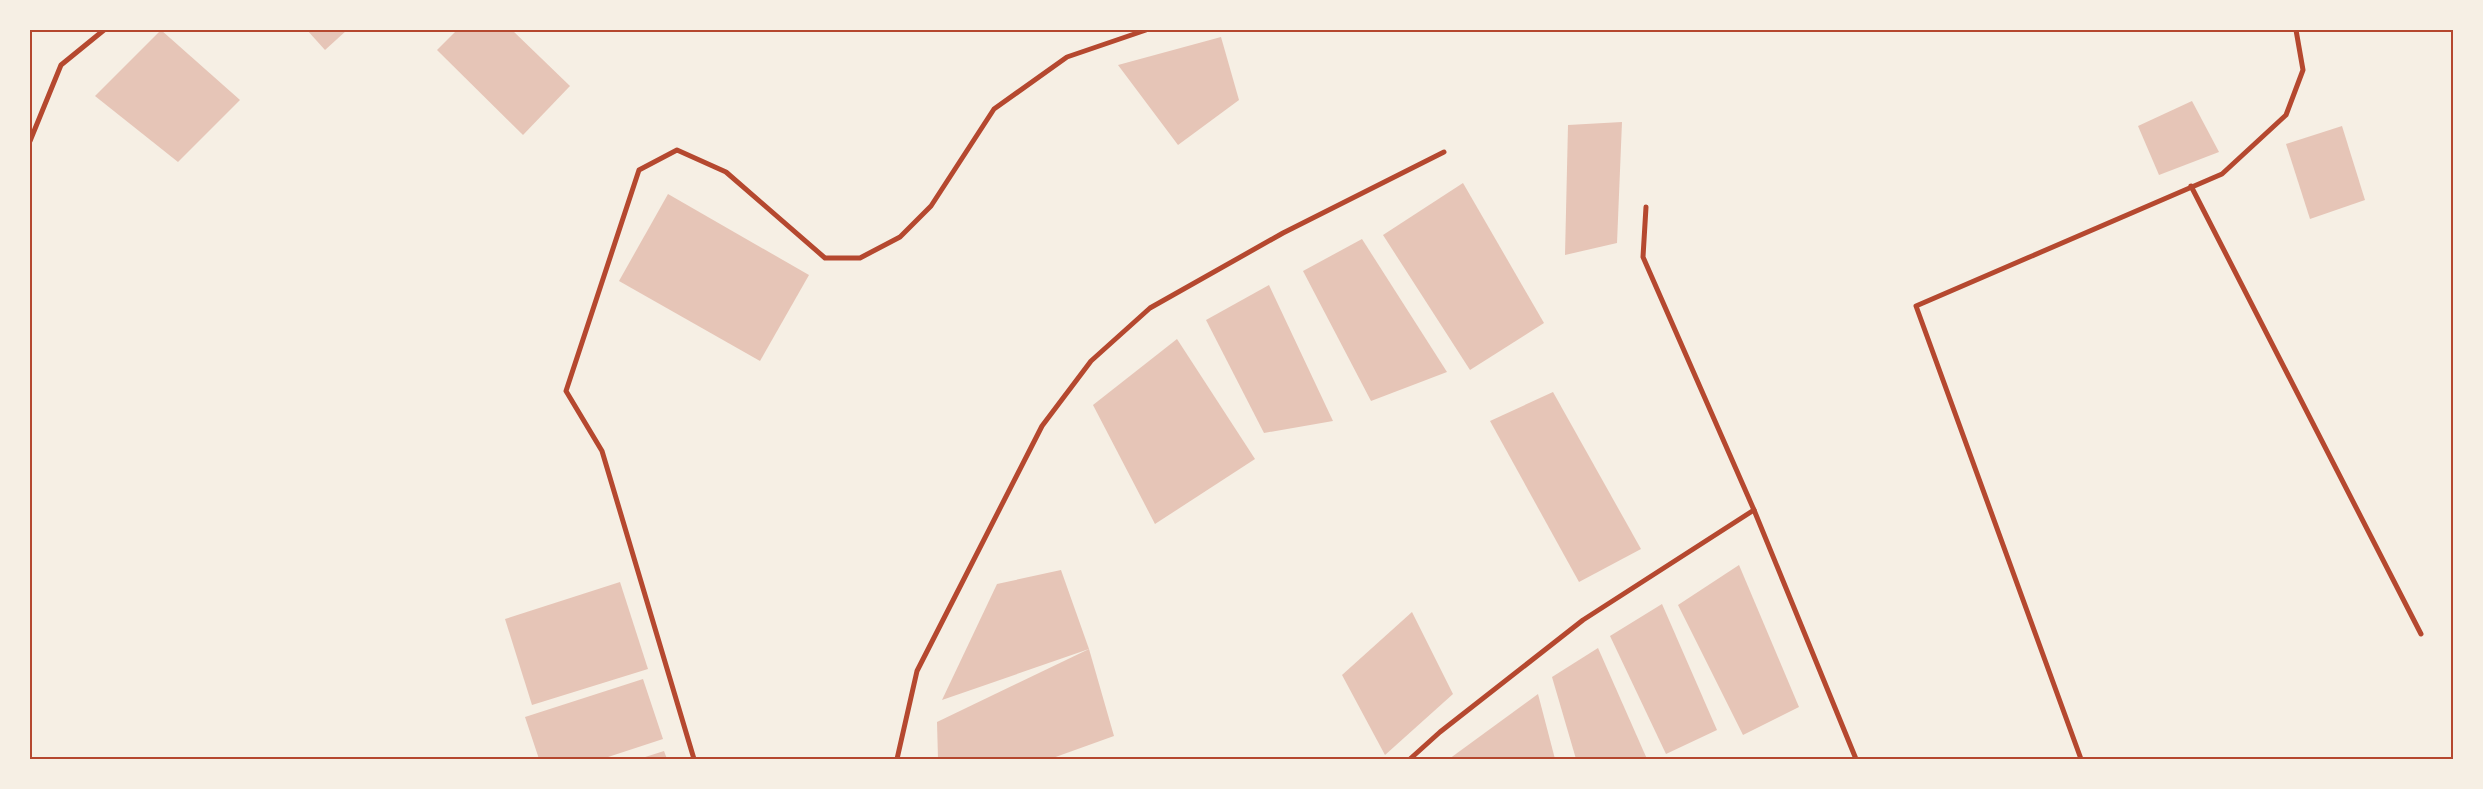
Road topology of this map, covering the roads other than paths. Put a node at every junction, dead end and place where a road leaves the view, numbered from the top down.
1 (104, 30) edge
2 (1146, 30) edge
3 (2296, 30) edge
4 (30, 141) edge
5 (1444, 152) dead end
6 (2191, 186) junction
7 (1646, 207) dead end
8 (1754, 510) junction
9 (2421, 634) dead end
10 (694, 759) edge
11 (897, 759) edge
12 (1410, 759) edge
13 (1856, 759) edge
14 (2081, 759) edge

1 - 4 street
2 - 10 street
3 - 6 street
5 - 11 street
6 - 9 street
6 - 14 street
7 - 8 street
8 - 12 street
8 - 13 street

